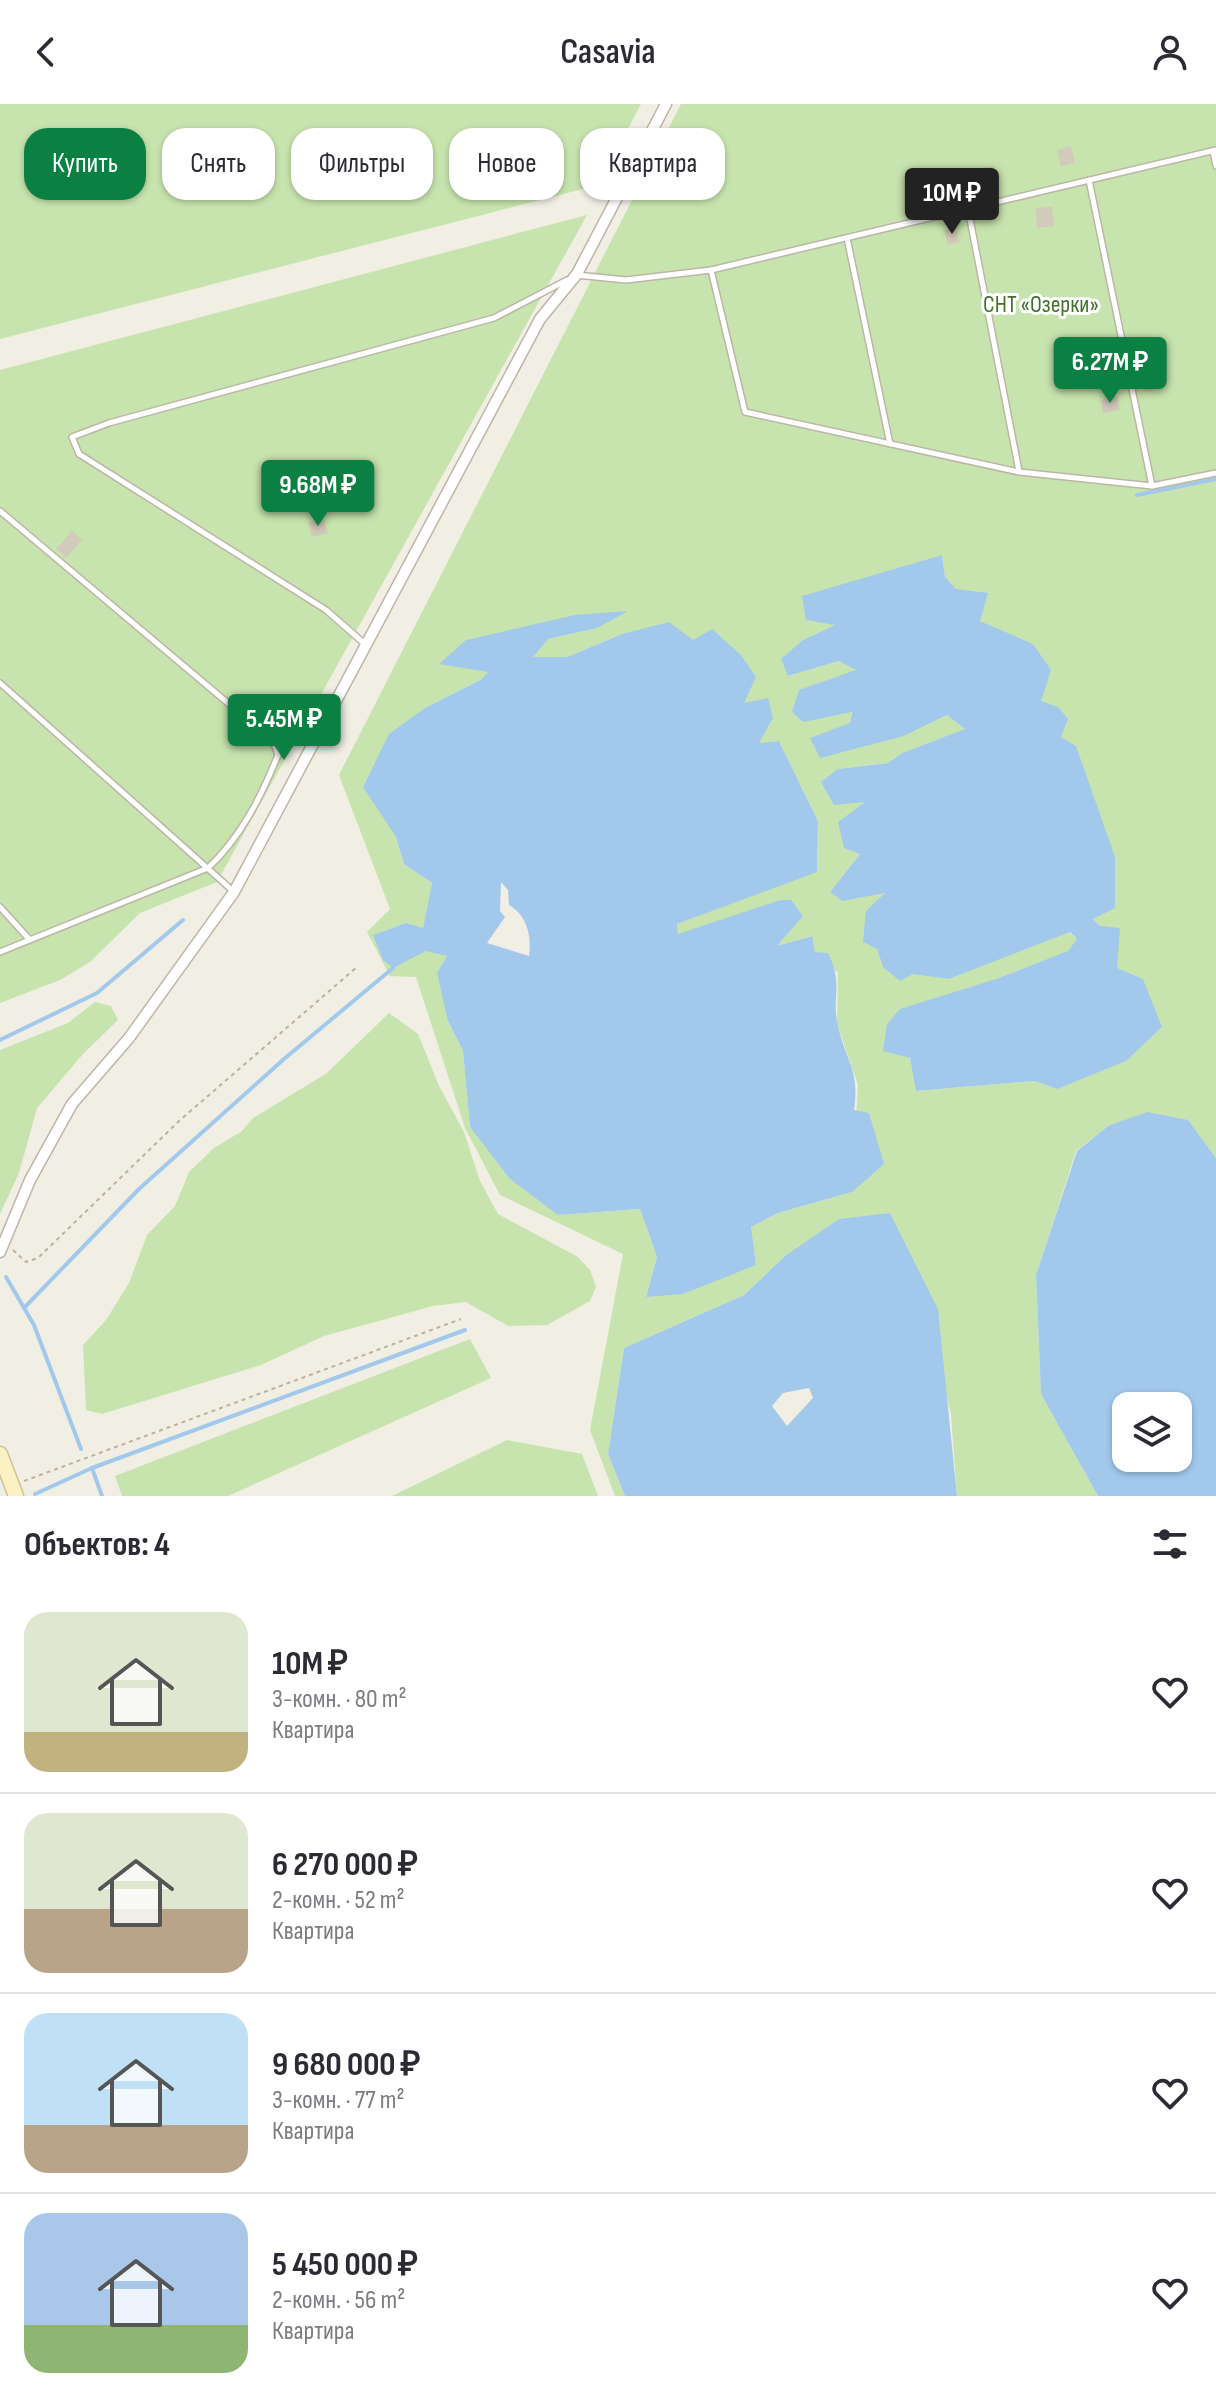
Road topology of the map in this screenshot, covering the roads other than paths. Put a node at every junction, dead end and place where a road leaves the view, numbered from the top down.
1 (666, 104) edge
2 (1214, 150) edge
3 (1216, 166) edge
4 (1089, 180) junction
5 (968, 209) junction
6 (847, 238) junction
7 (711, 270) junction
8 (577, 274) junction
9 (890, 444) junction
10 (1019, 472) junction
11 (1216, 473) edge
12 (1152, 486) junction
13 (0, 511) edge
14 (366, 645) junction
15 (0, 683) edge
16 (208, 868) junction
17 (234, 892) junction
18 (0, 907) edge
19 (29, 939) junction
20 (0, 952) edge
21 (1, 1246) edge
22 (0, 1454) edge
23 (14, 1490) edge

1 - 8 street
2 - 3 lane
2 - 4 lane
4 - 5 lane
4 - 12 lane
5 - 6 lane
5 - 10 lane
6 - 7 lane
6 - 9 lane
7 - 8 lane
7 - 9 lane
8 - 14 street
8 - 14 lane
9 - 10 lane
10 - 12 lane
11 - 12 lane
13 - 16 lane
14 - 17 street
15 - 16 lane
16 - 17 lane
16 - 19 lane
17 - 21 street
18 - 19 lane
19 - 20 lane
22 - 23 street

